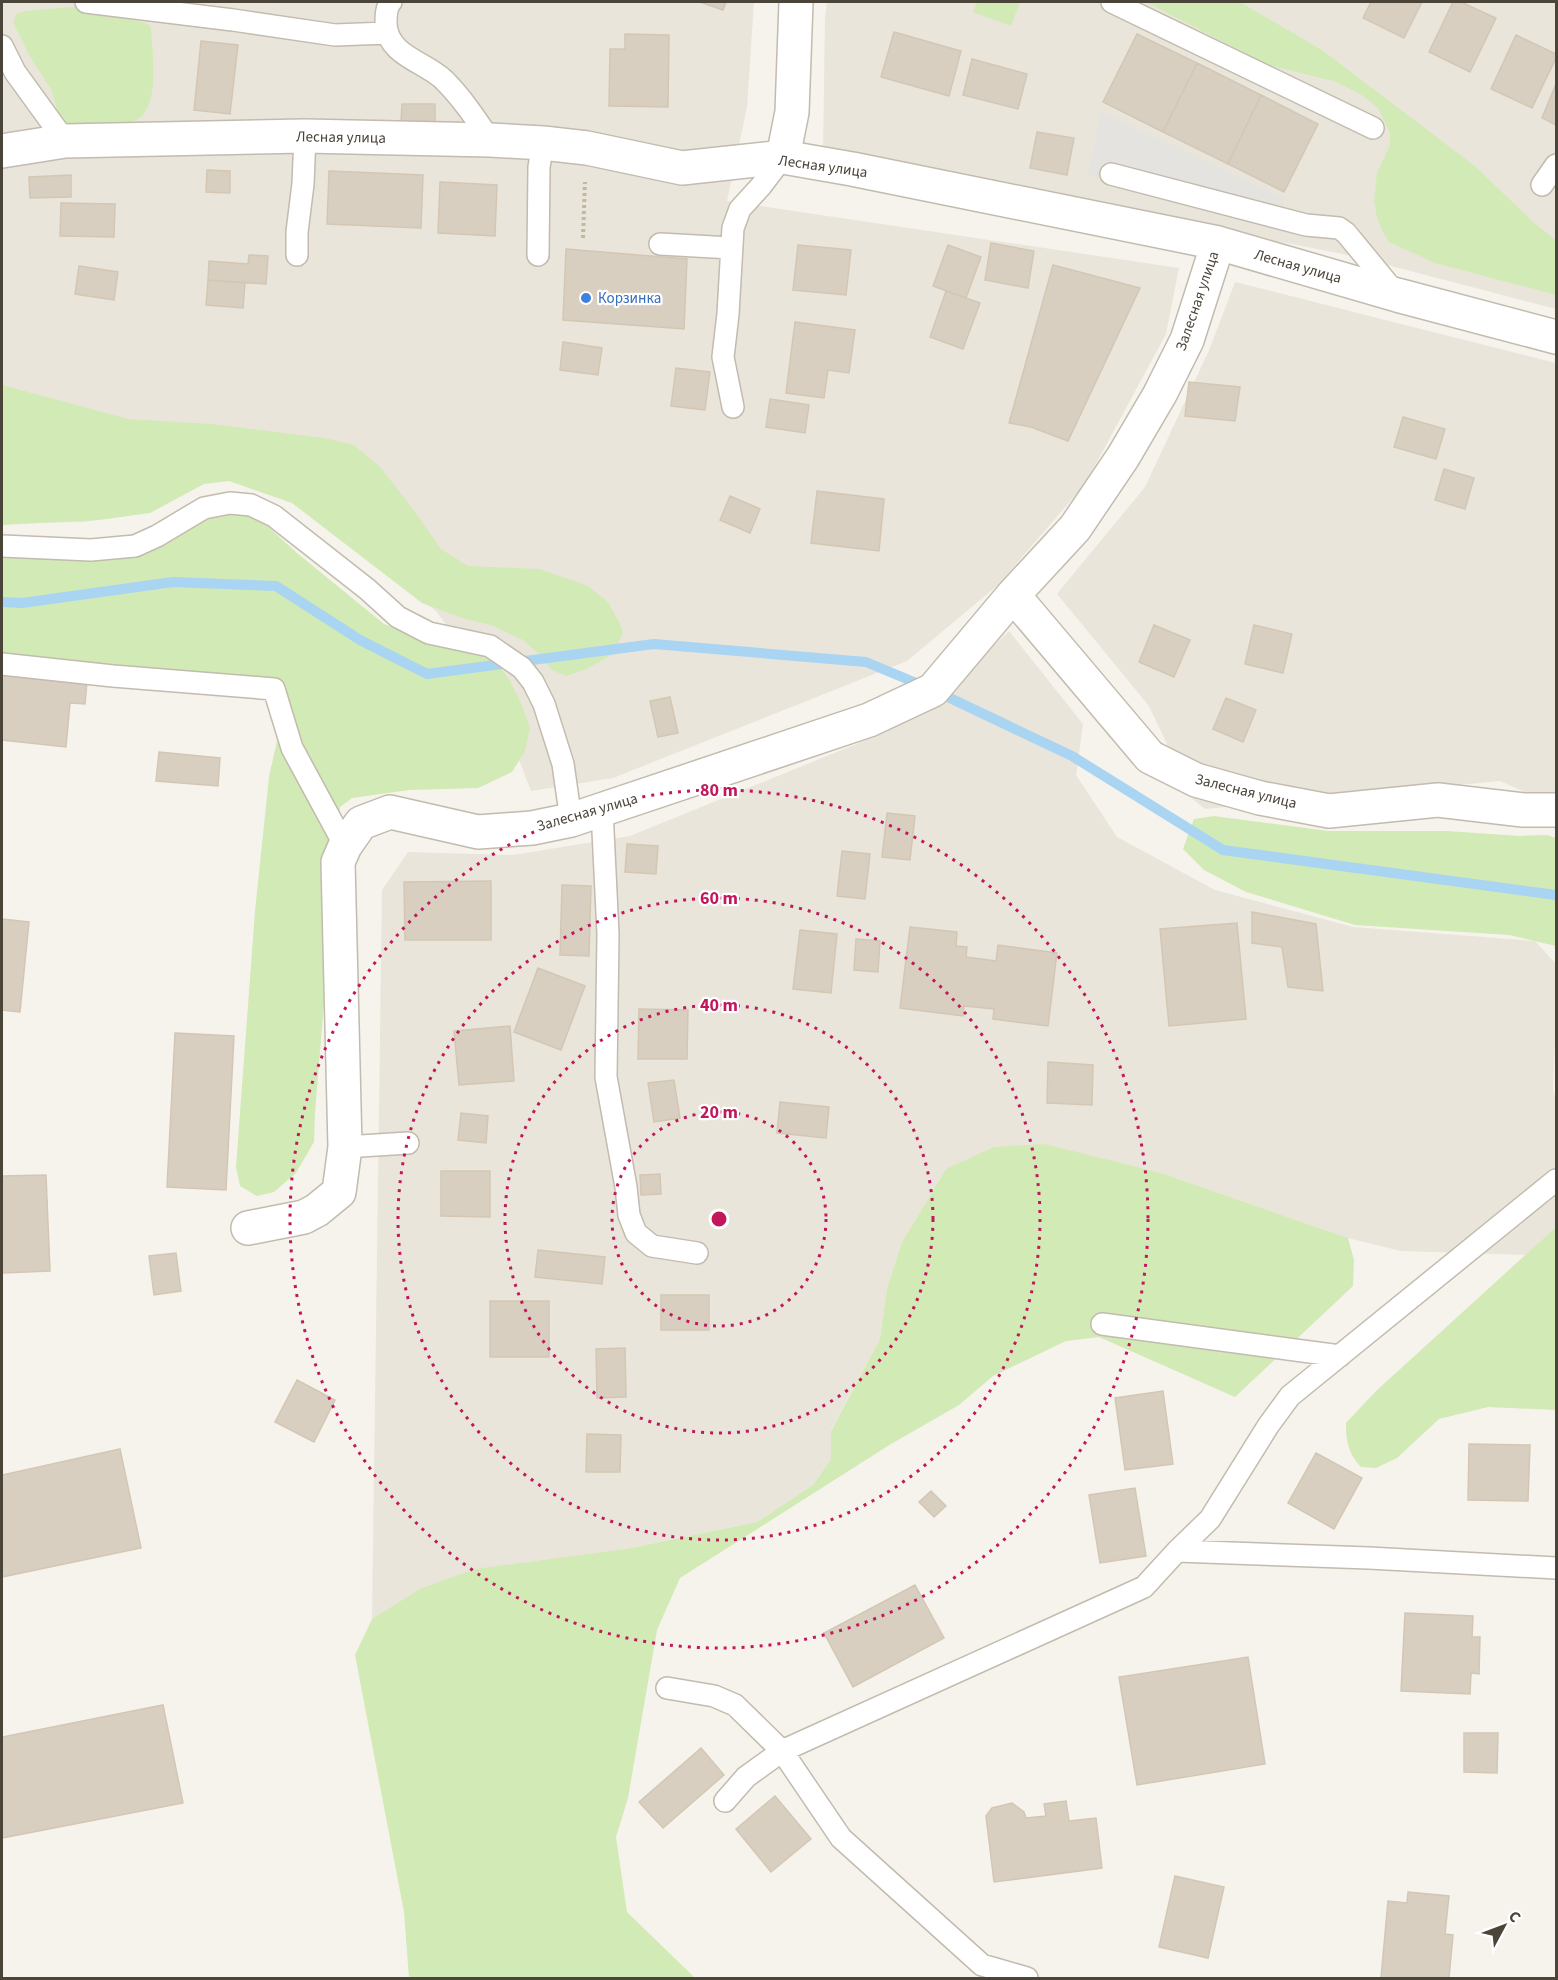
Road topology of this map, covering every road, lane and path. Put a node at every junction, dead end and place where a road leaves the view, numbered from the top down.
1 (86, 2) edge
2 (391, 2) edge
3 (796, 2) edge
4 (1112, 2) edge
5 (387, 33) junction
6 (2, 46) edge
7 (1373, 128) dead end
8 (304, 136) junction
9 (490, 140) junction
10 (65, 141) junction
11 (543, 143) junction
12 (586, 148) junction
13 (2, 151) edge
14 (783, 157) junction
15 (1557, 165) edge
16 (1111, 174) dead end
17 (1542, 185) dead end
18 (583, 238) dead end
19 (1218, 243) junction
20 (660, 244) dead end
21 (732, 248) junction
22 (297, 255) dead end
23 (538, 255) dead end
24 (1397, 295) junction
25 (1557, 337) edge
26 (733, 407) dead end
27 (2, 546) edge
28 (1013, 595) junction
29 (2, 664) edge
30 (1557, 810) edge
31 (586, 815) junction
32 (345, 846) junction
33 (408, 1143) dead end
34 (345, 1147) junction
35 (1557, 1180) edge
36 (248, 1228) dead end
37 (697, 1253) dead end
38 (1102, 1324) dead end
39 (1340, 1356) junction
40 (1177, 1551) junction
41 (1557, 1568) edge
42 (667, 1689) dead end
43 (782, 1751) junction
44 (725, 1801) dead end
45 (1027, 1978) edge

1 - 5 lane
2 - 5 lane
3 - 14 street
4 - 7 lane
5 - 9 lane
6 - 10 lane
8 - 9 street, Лесная улица
8 - 10 street, Лесная улица
8 - 22 lane
9 - 11 street, Лесная улица
10 - 13 street, Лесная улица
11 - 12 street, Лесная улица
11 - 23 lane
12 - 14 street, Лесная улица
12 - 18 path
14 - 19 street, Лесная улица
14 - 21 lane
15 - 17 lane
16 - 24 lane
19 - 24 street, Лесная улица
19 - 28 street, Залесная улица
20 - 21 lane
21 - 26 lane
24 - 25 street, Лесная улица
27 - 31 lane
28 - 30 street, Залесная улица
28 - 31 street, Залесная улица
29 - 32 lane
31 - 32 street, Залесная улица
31 - 37 lane
32 - 34 street, Залесная улица
33 - 34 lane
34 - 36 street, Залесная улица
35 - 39 lane
38 - 39 lane
39 - 40 lane
40 - 41 lane
40 - 43 lane
42 - 43 lane
43 - 44 lane
43 - 45 lane

